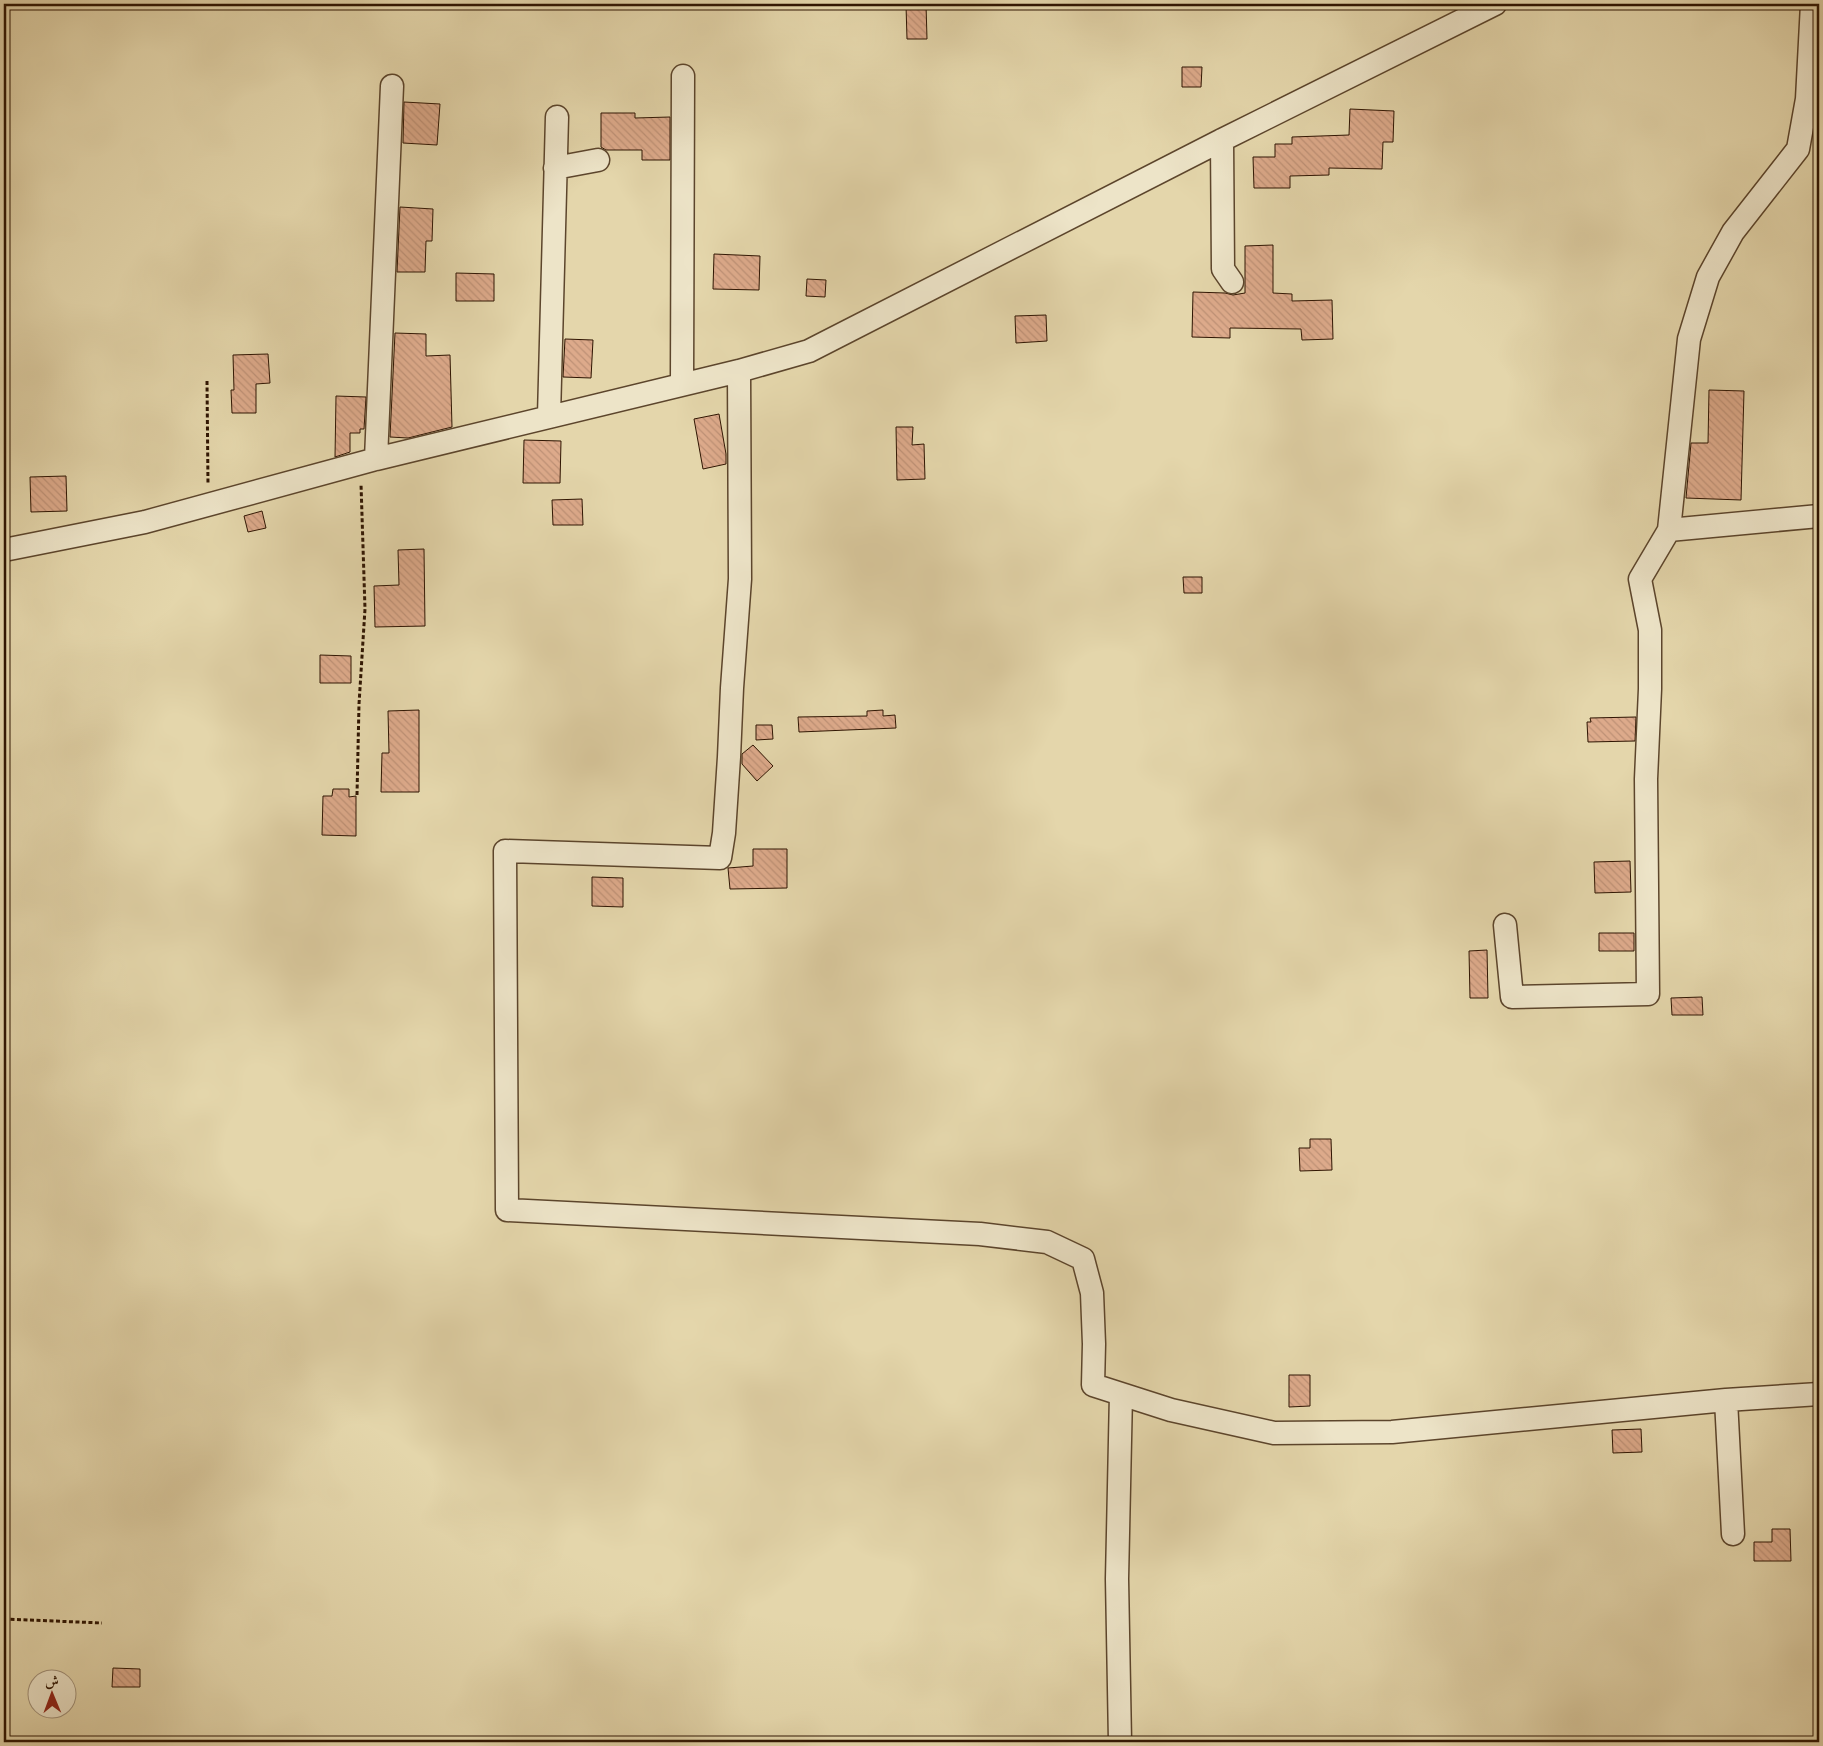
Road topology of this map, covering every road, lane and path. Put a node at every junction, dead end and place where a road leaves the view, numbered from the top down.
1 (1495, 4) edge
2 (1812, 4) edge
3 (683, 76) dead end
4 (392, 86) dead end
5 (557, 118) dead end
6 (1222, 140) junction
7 (598, 160) dead end
8 (555, 168) junction
9 (1232, 282) dead end
10 (739, 371) junction
11 (207, 381) dead end
12 (682, 383) junction
13 (549, 416) junction
14 (368, 461) junction
15 (208, 505) junction
16 (1819, 516) edge
17 (1669, 530) junction
18 (4, 550) edge
19 (356, 795) dead end
20 (1505, 926) dead end
21 (1121, 1394) junction
22 (1819, 1394) edge
23 (1726, 1400) junction
24 (1733, 1534) dead end
25 (4, 1619) edge
26 (102, 1623) dead end
27 (1120, 1742) edge

1 - 6 street
2 - 17 street
3 - 12 street
4 - 14 street
5 - 8 street
6 - 9 street
6 - 10 street
7 - 8 street
8 - 13 street
10 - 12 street
10 - 21 street
11 - 15 path
12 - 13 street
13 - 14 street
14 - 15 street
14 - 19 path
15 - 18 street
16 - 17 street
17 - 20 street
21 - 23 street
21 - 27 street
22 - 23 street
23 - 24 street
25 - 26 path

